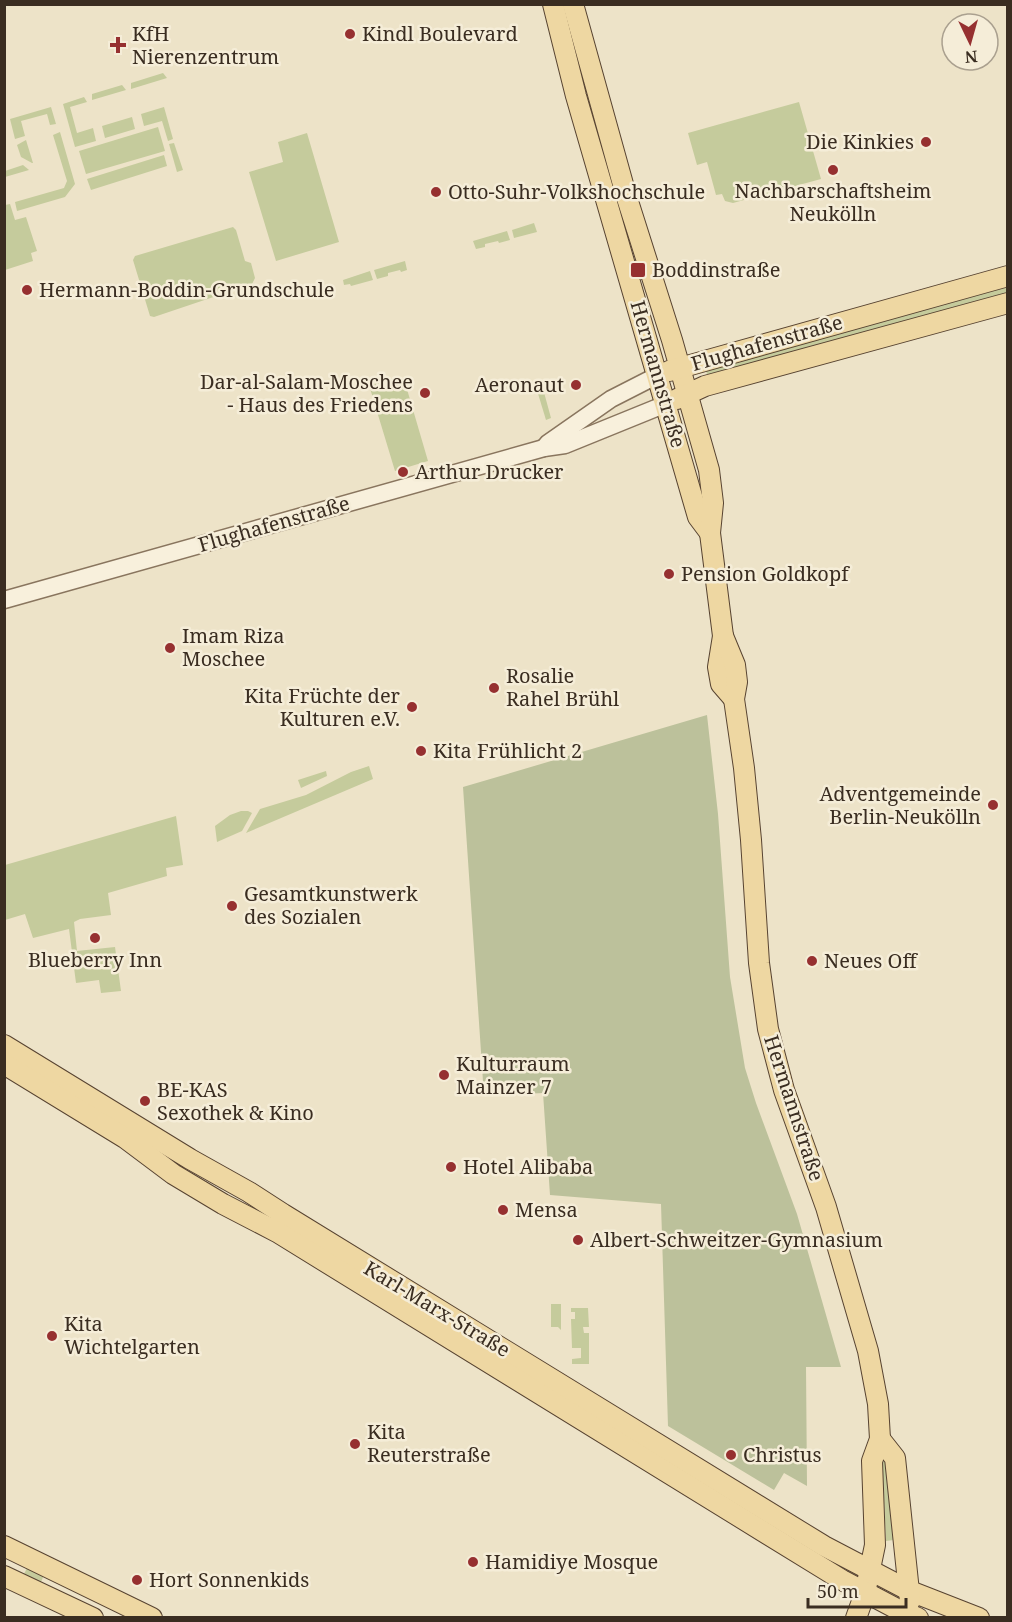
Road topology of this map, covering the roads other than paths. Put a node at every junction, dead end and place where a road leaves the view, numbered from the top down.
1 (553, 4) edge
2 (573, 4) edge
3 (1008, 276) edge
4 (1008, 303) edge
5 (680, 367) junction
6 (658, 375) junction
7 (688, 394) junction
8 (666, 404) junction
9 (544, 448) junction
10 (710, 533) junction
11 (4, 600) edge
12 (4, 1045) edge
13 (4, 1064) edge
14 (880, 1439) junction
15 (4, 1546) edge
16 (54, 1570) junction
17 (871, 1571) junction
18 (4, 1576) edge
19 (910, 1591) junction
20 (102, 1593) junction
21 (865, 1593) junction
22 (42, 1595) junction
23 (91, 1617) edge
24 (152, 1617) edge
25 (856, 1617) edge
26 (913, 1617) edge
27 (979, 1617) edge

1 - 6 main road, Hermannstraße
2 - 5 main road, Hermannstraße
3 - 5 main road, Flughafenstraße
4 - 7 main road, Flughafenstraße
5 - 6 main road, Flughafenstraße
5 - 7 main road, Hermannstraße
6 - 8 main road, Hermannstraße
6 - 9 street, Flughafenstraße
7 - 8 main road, Flughafenstraße
7 - 10 main road, Hermannstraße
8 - 9 street, Flughafenstraße
8 - 10 main road, Hermannstraße
9 - 11 street, Flughafenstraße
10 - 14 main road, Hermannstraße
12 - 17 main road, Karl-Marx-Straße
13 - 21 main road, Karl-Marx-Straße
14 - 17 main road, Hermannstraße
14 - 19 main road, Hermannstraße
15 - 16 main road
16 - 20 main road
16 - 22 main road
17 - 19 main road, Karl-Marx-Straße
17 - 21 main road, Hermannstraße
18 - 22 main road
19 - 26 main road, Hermannstraße
19 - 27 main road, Karl-Marx-Straße
20 - 23 street
20 - 24 main road
21 - 25 main road, Hermannstraße
21 - 26 main road, Karl-Marx-Straße
22 - 23 main road

